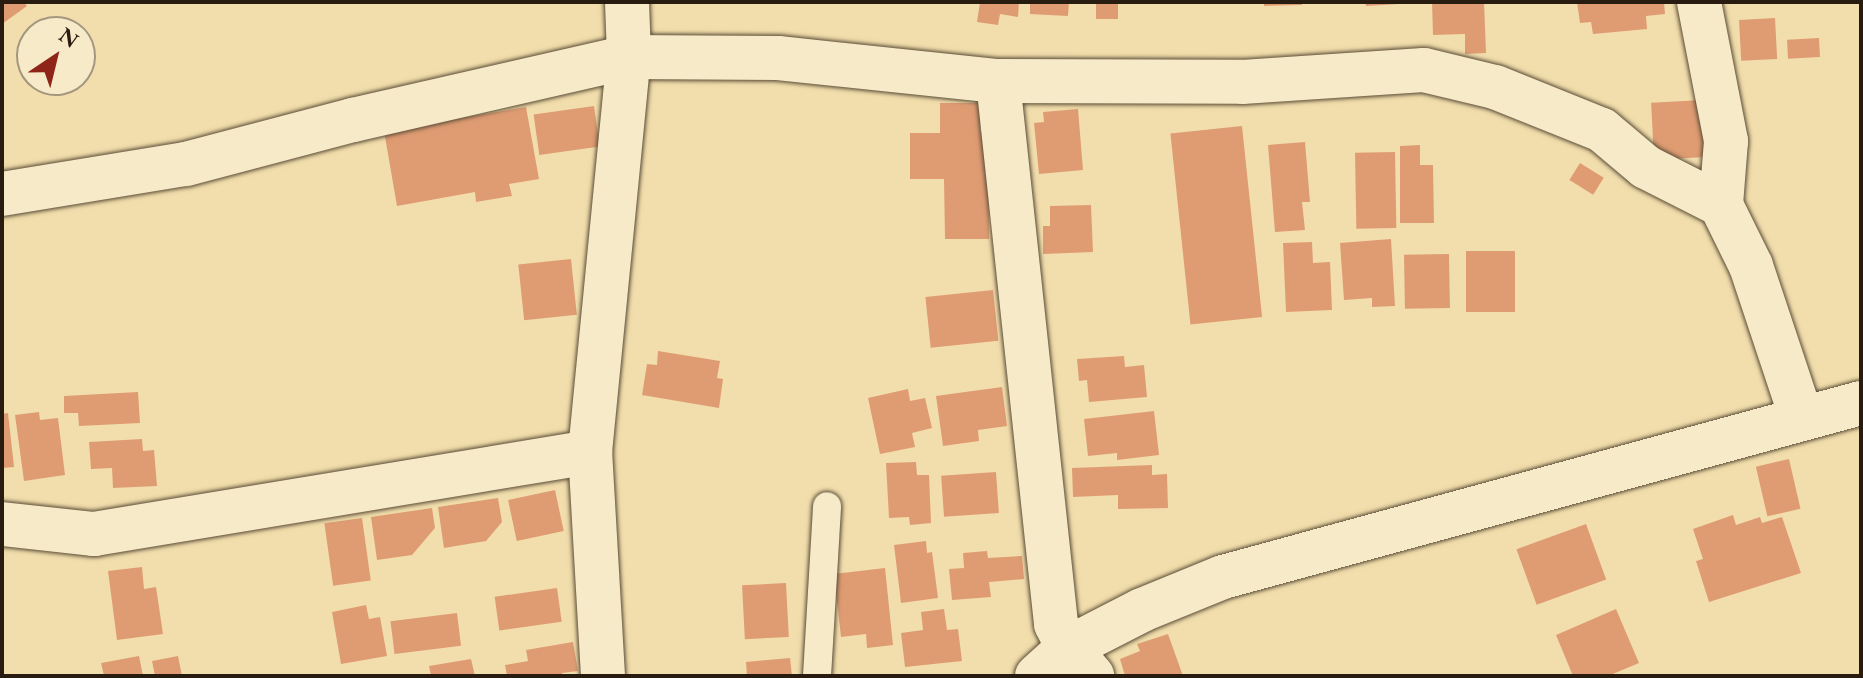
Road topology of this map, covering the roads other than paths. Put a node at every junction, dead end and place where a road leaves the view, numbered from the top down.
1 (627, 2) edge
2 (1699, 2) edge
3 (629, 57) junction
4 (998, 81) junction
5 (2, 194) edge
6 (1721, 205) junction
7 (1861, 403) edge
8 (1802, 419) junction
9 (590, 452) junction
10 (827, 506) dead end
11 (2, 524) edge
12 (1066, 667) edge
13 (603, 676) edge
14 (817, 676) edge

1 - 3 street
2 - 6 street
3 - 4 street
3 - 5 street
3 - 9 street
4 - 6 street
4 - 12 street
6 - 8 street
7 - 8 street
8 - 12 street
9 - 11 street
9 - 13 street
10 - 14 lane

